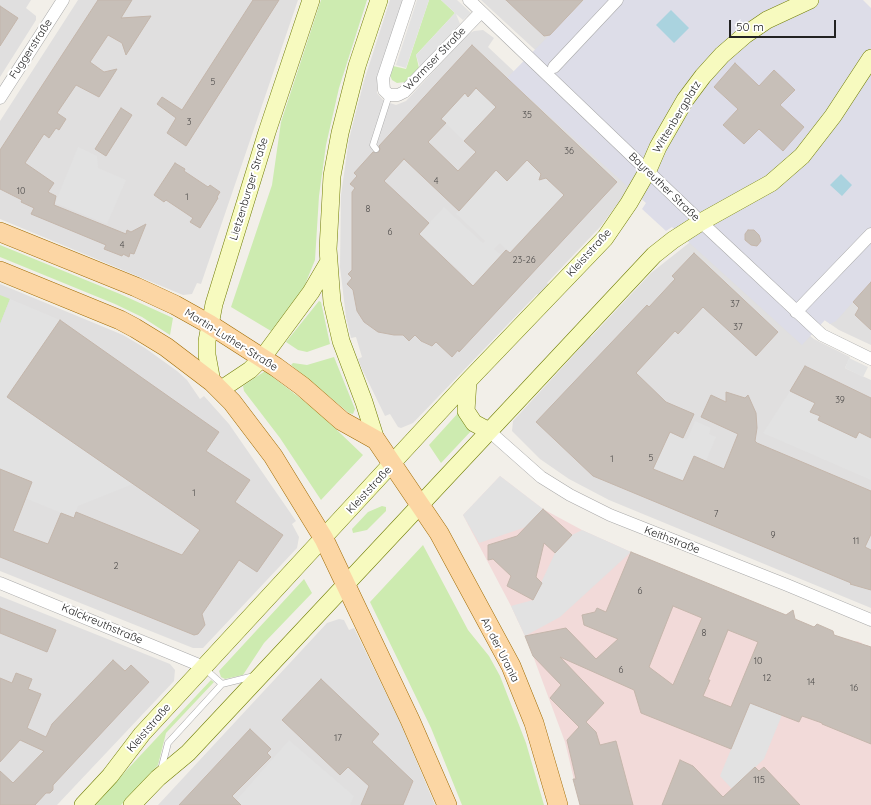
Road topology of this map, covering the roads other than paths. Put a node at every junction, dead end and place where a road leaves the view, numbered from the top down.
1 (63, 0) edge
2 (311, 0) edge
3 (379, 0) edge
4 (409, 0) edge
5 (469, 0) edge
6 (617, 0) edge
7 (810, 0) edge
8 (481, 12) junction
9 (871, 58) edge
10 (550, 71) junction
11 (389, 95) junction
12 (0, 98) edge
13 (376, 149) dead end
14 (648, 170) junction
15 (701, 222) junction
16 (0, 232) edge
17 (871, 234) edge
18 (328, 263) junction
19 (0, 271) edge
20 (796, 312) junction
21 (209, 324) junction
22 (263, 357) junction
23 (871, 359) edge
24 (468, 381) junction
25 (216, 386) junction
26 (489, 431) junction
27 (376, 440) junction
28 (393, 463) junction
29 (421, 505) junction
30 (324, 538) junction
31 (0, 583) edge
32 (346, 585) junction
33 (871, 620) edge
34 (204, 667) junction
35 (262, 675) junction
36 (222, 684) junction
37 (158, 778) junction
38 (83, 805) edge
39 (132, 805) edge
40 (447, 805) edge
41 (558, 805) edge

1 - 12 street, Fuggerstraße
2 - 21 main road, Lietzenburger Straße
3 - 18 main road
4 - 11 street, Wormser Straße
5 - 8 street, Bayreuther Straße
6 - 10 street
7 - 14 main road, Wittenbergplatz
8 - 10 street, Bayreuther Straße
8 - 11 street, Wormser Straße
9 - 15 main road
10 - 14 street, Bayreuther Straße
11 - 13 lane
14 - 15 street, Bayreuther Straße
14 - 24 main road, Kleiststraße
15 - 20 street, Bayreuther Straße
15 - 26 main road
16 - 21 main road, Martin-Luther-Straße
17 - 20 street
18 - 22 main road
18 - 27 main road
19 - 25 main road
20 - 23 street, Bayreuther Straße
21 - 22 main road, Martin-Luther-Straße
21 - 25 main road, Lietzenburger Straße
22 - 25 main road
22 - 27 main road, Martin-Luther-Straße
24 - 26 main road
24 - 28 main road, Kleiststraße
25 - 30 main road
26 - 29 main road
26 - 33 street, Keithstraße
27 - 28 main road, Martin-Luther-Straße
28 - 29 main road, Martin-Luther-Straße
28 - 30 main road, Kleiststraße
29 - 32 main road
29 - 41 main road, An der Urania
30 - 32 main road
30 - 34 main road, Kleiststraße
31 - 34 street, Kalckreuthstraße
32 - 35 main road
32 - 40 main road
34 - 36 lane
34 - 38 main road, Kleiststraße
35 - 36 lane
35 - 37 main road
36 - 37 lane
37 - 39 main road

